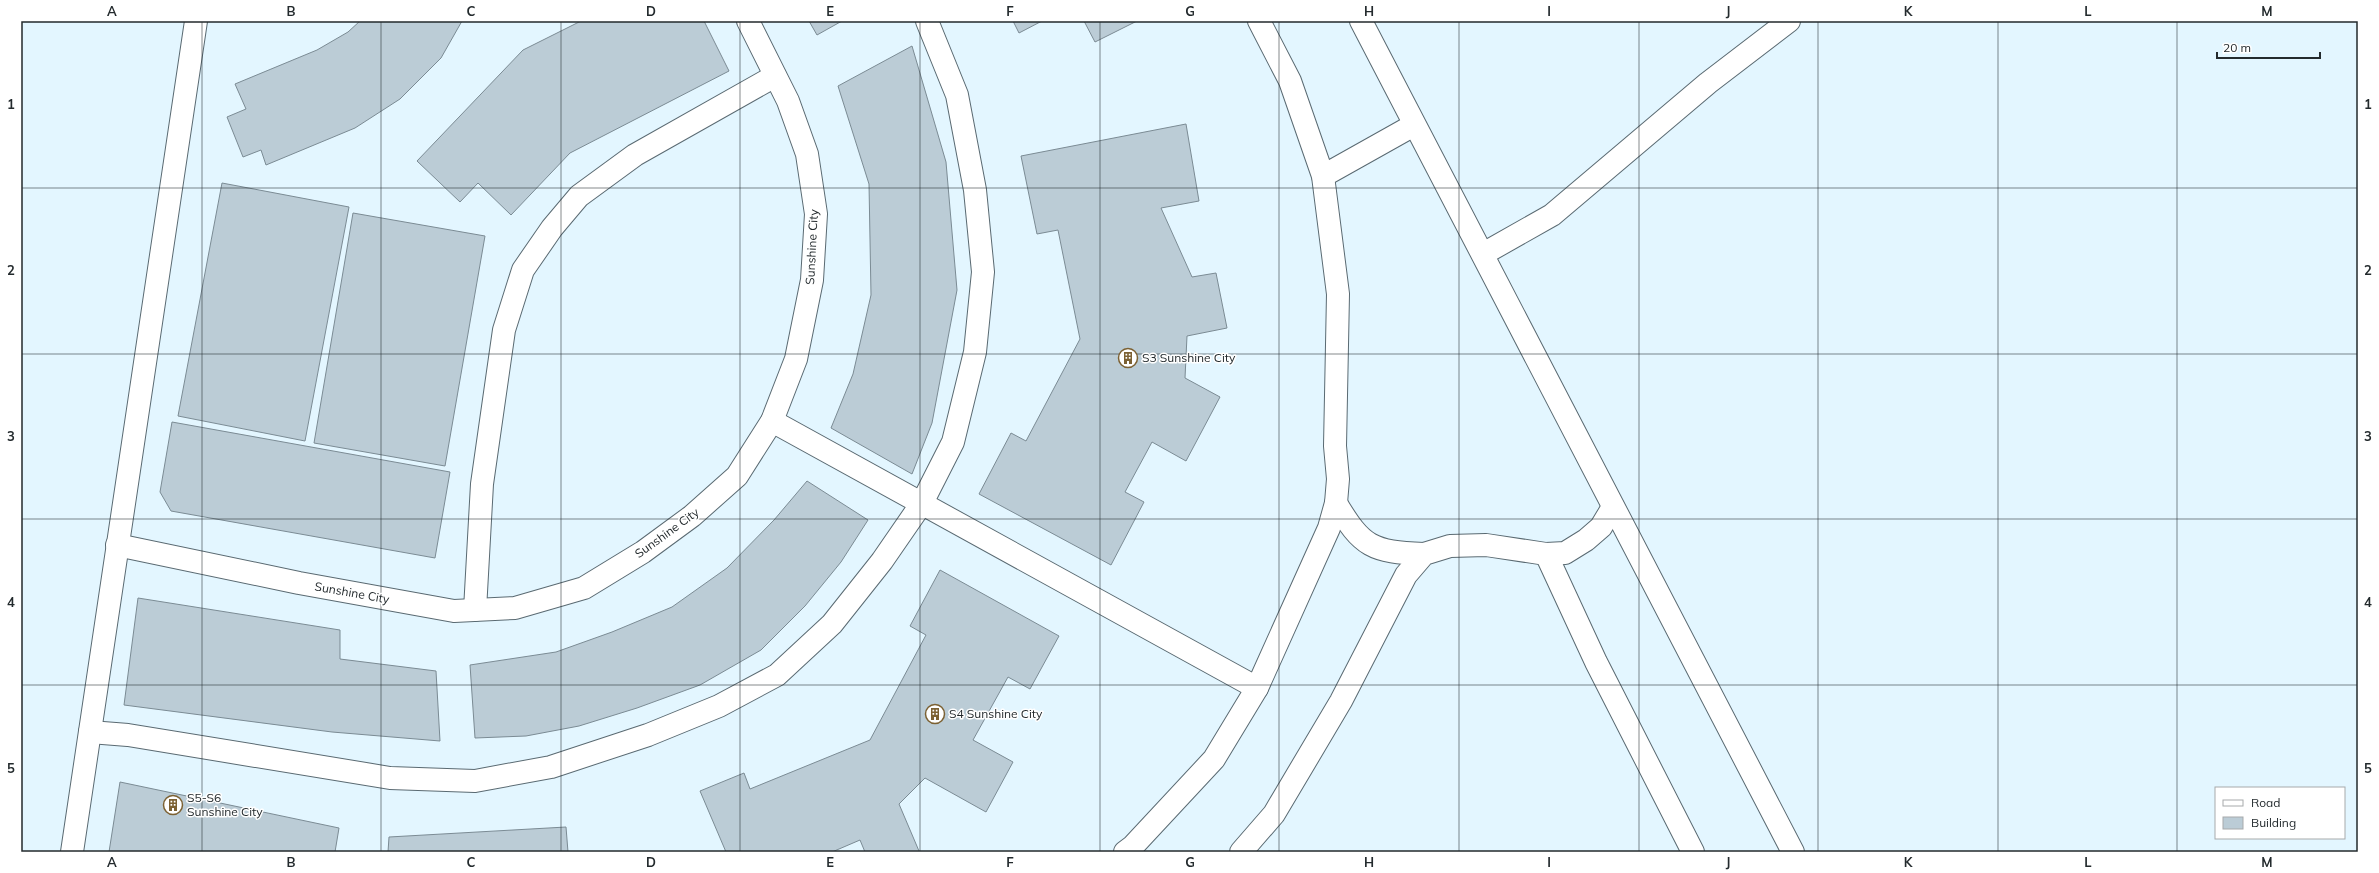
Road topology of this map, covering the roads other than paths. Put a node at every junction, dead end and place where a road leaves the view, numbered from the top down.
1 (196, 21) edge
2 (748, 21) edge
3 (926, 21) edge
4 (1259, 21) edge
5 (1361, 21) edge
6 (1789, 21) edge
7 (776, 76) junction
8 (1414, 125) junction
9 (1323, 176) junction
10 (1483, 254) junction
11 (772, 421) junction
12 (922, 503) junction
13 (1336, 503) junction
14 (1612, 507) junction
15 (117, 544) junction
16 (1424, 554) junction
17 (1546, 554) junction
18 (475, 610) junction
19 (1257, 688) junction
20 (90, 732) junction
21 (72, 852) edge
22 (1125, 852) edge
23 (1241, 852) edge
24 (1693, 852) edge
25 (1793, 852) edge

1 - 15 street
2 - 7 street, Sunshine City
3 - 12 street
4 - 9 street
5 - 8 street
6 - 10 street
7 - 11 street, Sunshine City
7 - 18 street
8 - 9 street
8 - 10 street
9 - 13 street
10 - 14 street
11 - 12 street
11 - 18 street, Sunshine City
12 - 19 street
12 - 20 street
13 - 16 street
13 - 19 street
14 - 17 street
14 - 25 street
15 - 18 street, Sunshine City
15 - 20 street
16 - 17 street
16 - 23 street
17 - 24 street
19 - 22 street
20 - 21 street

